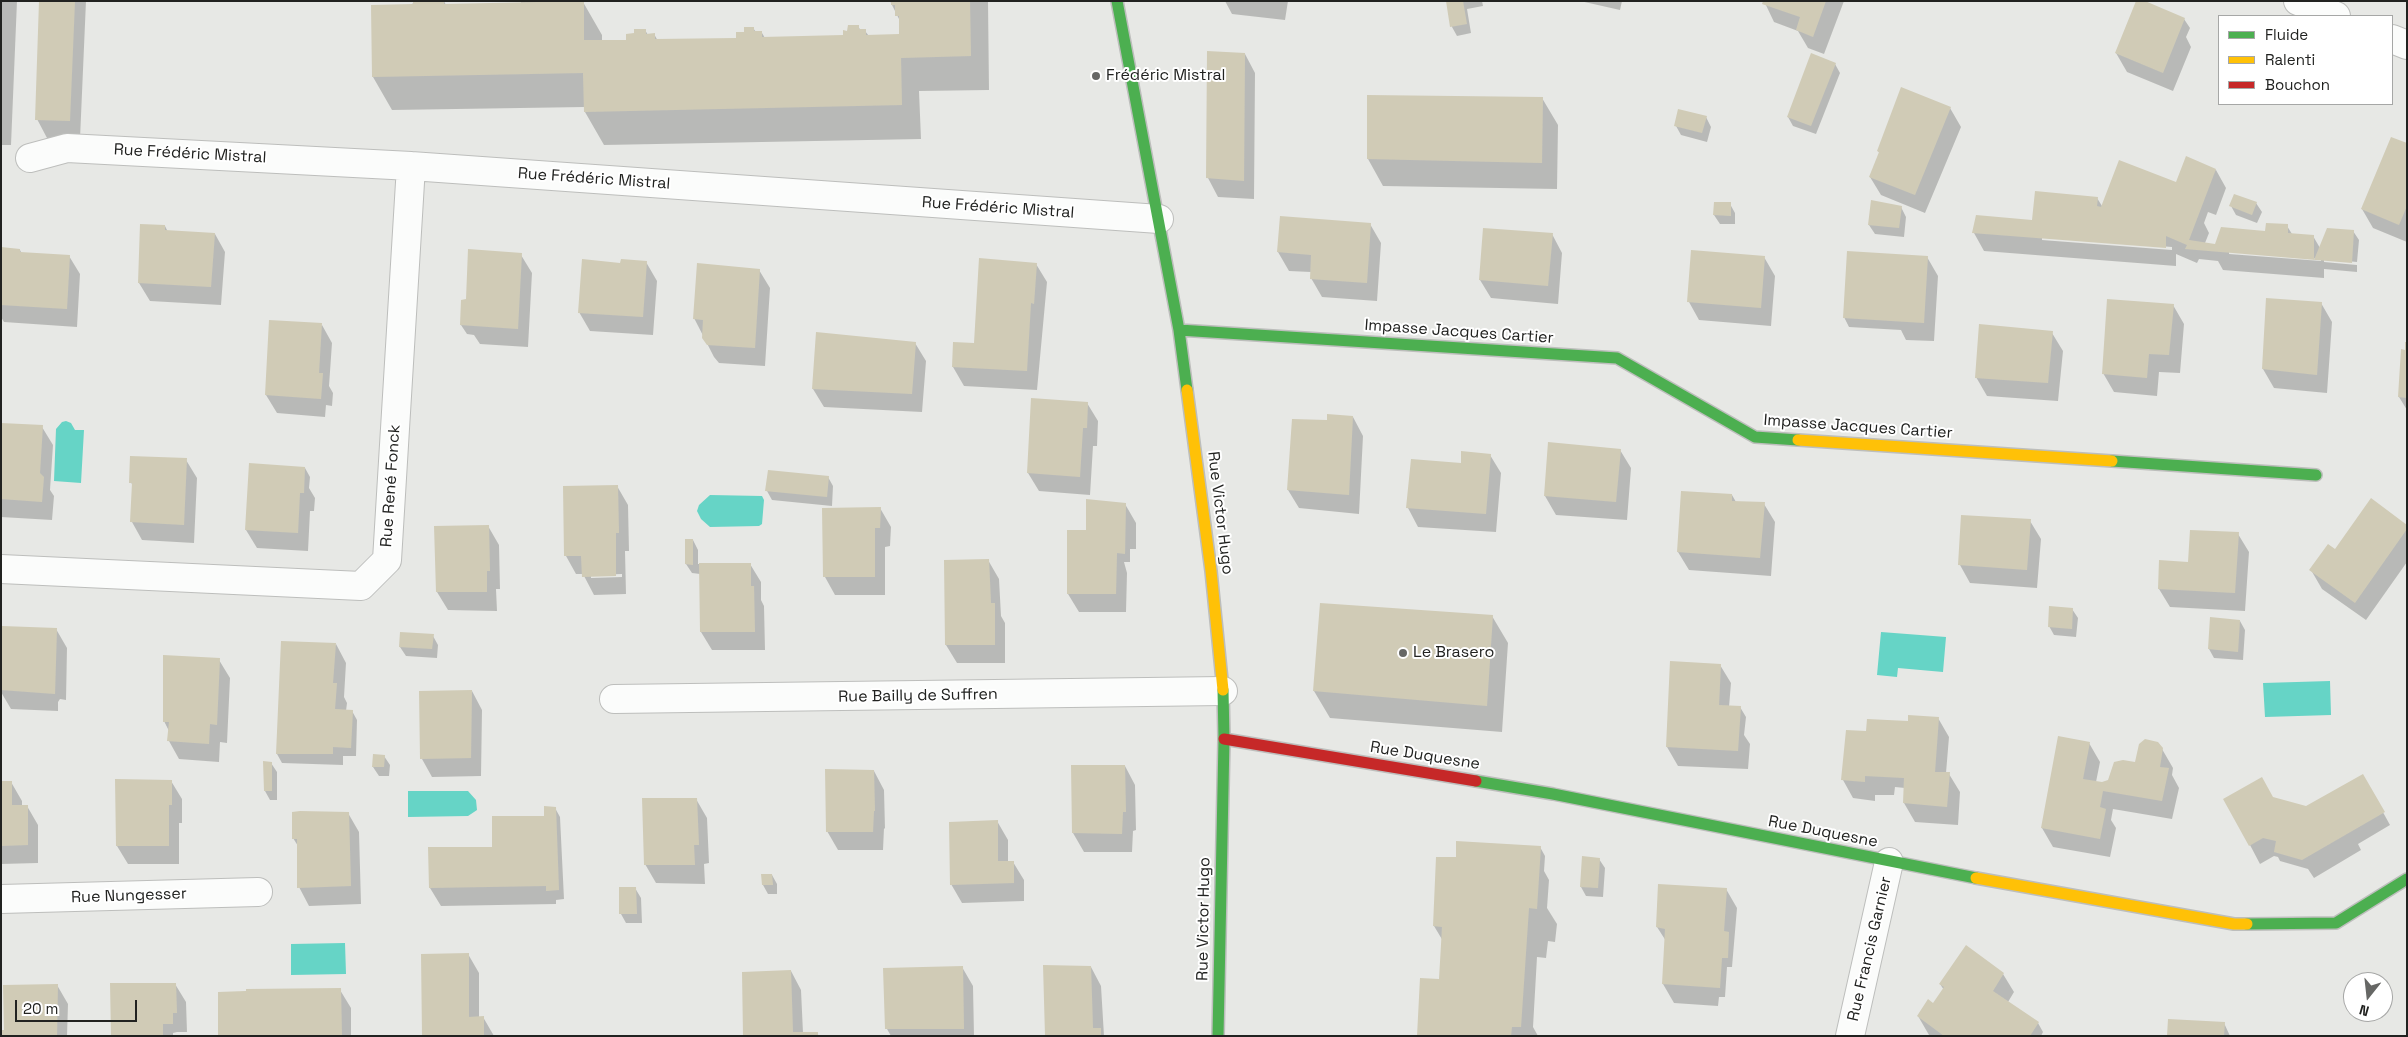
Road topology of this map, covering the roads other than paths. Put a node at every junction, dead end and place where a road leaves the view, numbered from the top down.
1 (1117, 1) edge
2 (2298, 1) edge
3 (2333, 15) edge
4 (2393, 38) edge
5 (2407, 44) edge
6 (30, 158) dead end
7 (411, 166) junction
8 (1159, 219) junction
9 (1179, 330) junction
10 (2316, 475) dead end
11 (1, 569) edge
12 (1223, 691) junction
13 (614, 698) dead end
14 (1224, 739) junction
15 (1889, 862) junction
16 (2407, 879) edge
17 (258, 892) dead end
18 (1, 899) edge
19 (1218, 1036) edge
20 (1850, 1036) edge

1 - 8 street, Rue Victor Hugo
2 - 3 street
4 - 5 street
6 - 7 street, Rue Frédéric Mistral
7 - 8 street, Rue Frédéric Mistral
7 - 11 street, Rue René Fonck
8 - 9 street, Rue Victor Hugo
9 - 10 street, Impasse Jacques Cartier
9 - 12 street, Rue Victor Hugo
12 - 13 street, Rue Bailly de Suffren
12 - 14 street, Rue Victor Hugo
14 - 15 street, Rue Duquesne
14 - 19 street, Rue Victor Hugo
15 - 16 street, Rue Duquesne
15 - 20 street, Rue Francis Garnier
17 - 18 street, Rue Nungesser

